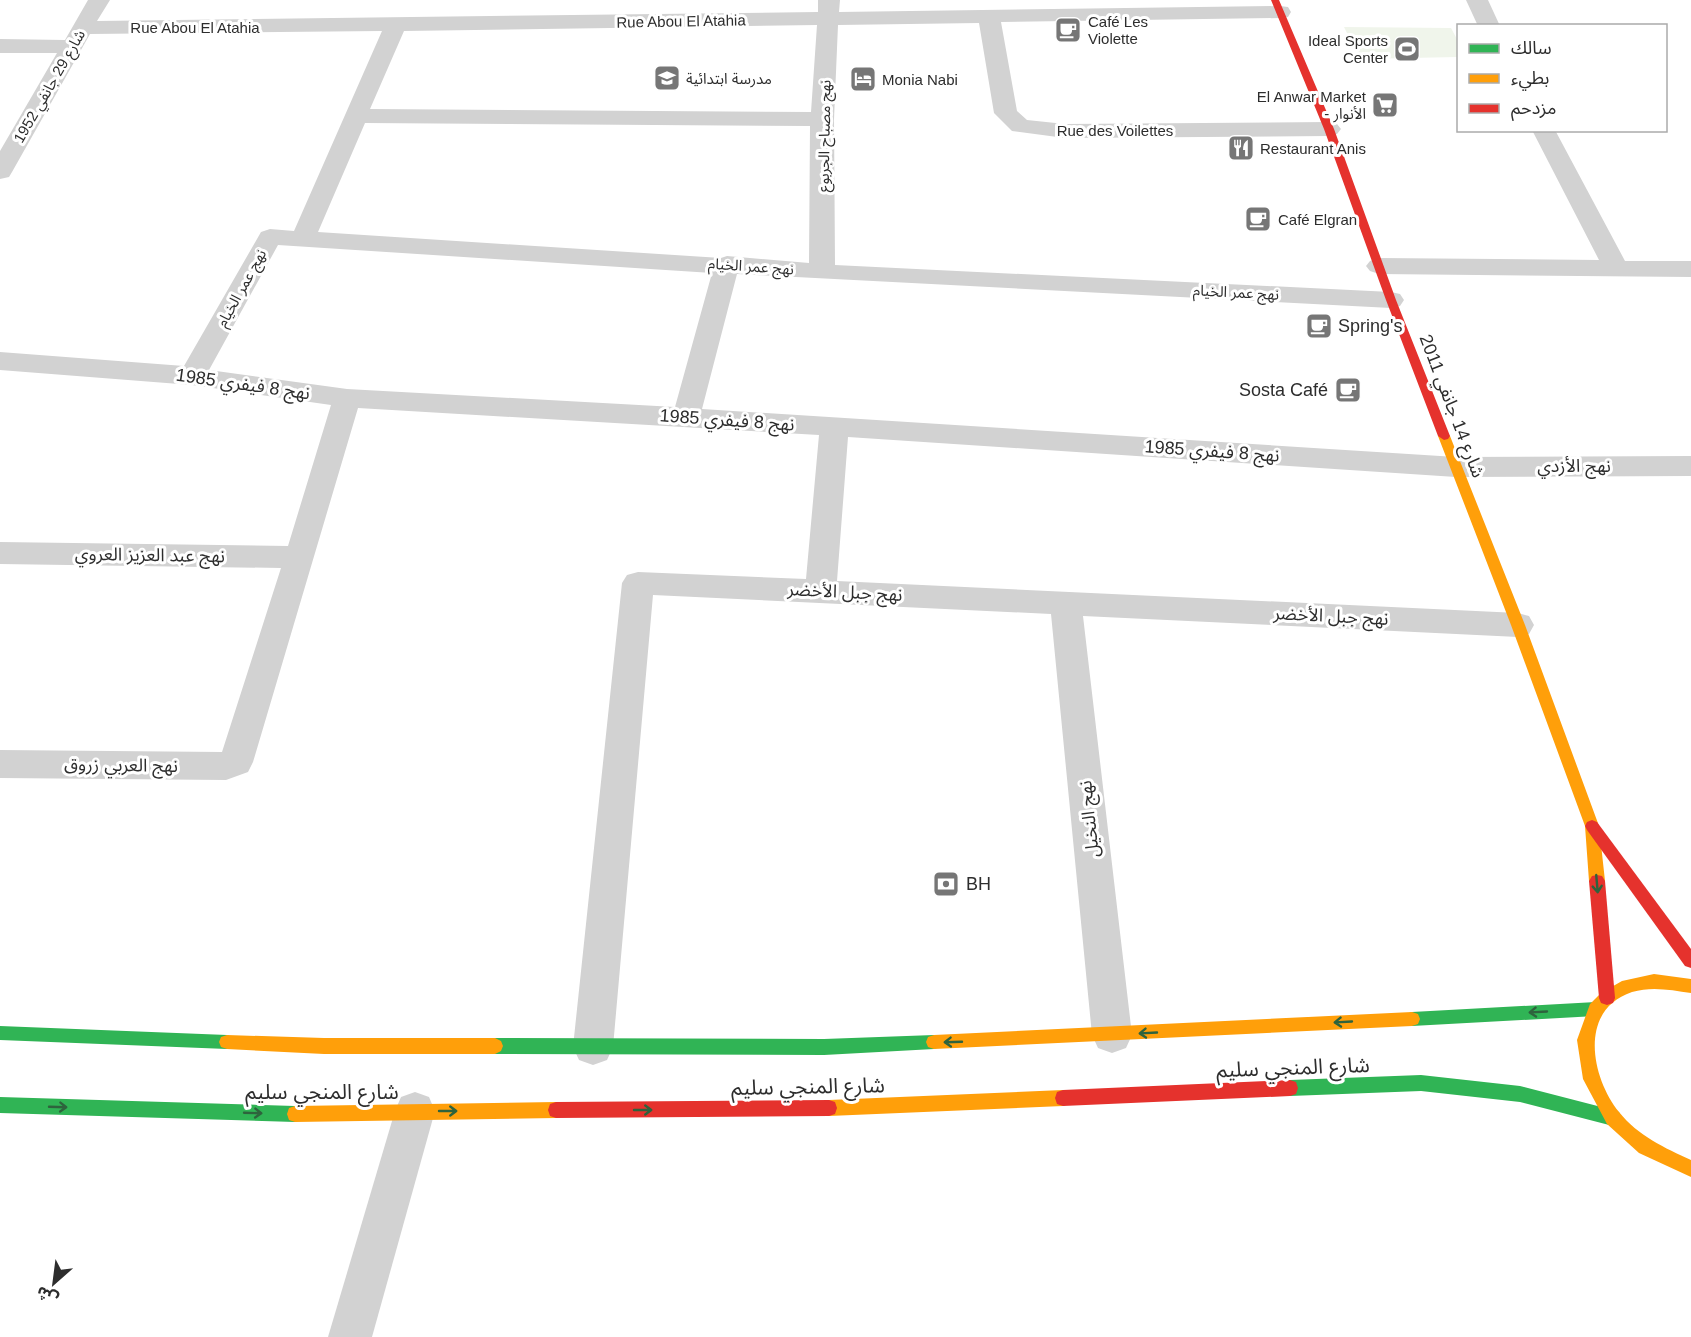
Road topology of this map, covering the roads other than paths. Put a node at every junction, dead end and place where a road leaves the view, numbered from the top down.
1 (99, 0) edge
2 (530, 0) edge
3 (1477, 0) edge
4 (1278, 6) edge
5 (829, 9) edge
6 (989, 16) junction
7 (1488, 24) edge
8 (525, 25) junction
9 (395, 26) junction
10 (77, 38) junction
11 (0, 46) edge
12 (356, 116) junction
13 (822, 119) junction
14 (1329, 129) junction
15 (1544, 132) edge
16 (0, 172) edge
17 (303, 238) junction
18 (727, 264) junction
19 (1379, 266) junction
20 (1691, 269) edge
21 (1617, 270) junction
22 (822, 272) junction
23 (1391, 300) junction
24 (0, 361) edge
25 (192, 376) junction
26 (347, 399) junction
27 (686, 417) junction
28 (834, 427) junction
29 (1456, 466) junction
30 (1691, 466) edge
31 (0, 553) edge
32 (300, 556) junction
33 (821, 590) junction
34 (1066, 603) junction
35 (1518, 625) junction
36 (0, 764) edge
37 (1592, 825) junction
38 (1691, 961) edge
39 (1691, 986) edge
40 (1607, 998) junction
41 (1596, 1009) junction
42 (0, 1033) edge
43 (1112, 1035) junction
44 (593, 1047) junction
45 (0, 1105) edge
46 (415, 1111) junction
47 (1613, 1118) junction
48 (1691, 1168) edge
49 (350, 1337) edge

1 - 10 street, شارع 29 جانفي 1952
2 - 8 street
3 - 7 street
4 - 6 street, Rue Abou El Atahia
4 - 14 main road, شارع 14 جانفي 2011
5 - 6 street, Rue Abou El Atahia
5 - 8 street, Rue Abou El Atahia
5 - 13 street, نهج مصباح الجربوع
6 - 14 street, Rue des Voilettes
8 - 9 street, Rue Abou El Atahia
9 - 10 street, Rue Abou El Atahia
9 - 12 street
10 - 11 street, Rue Abou El Atahia
10 - 16 street, شارع 29 جانفي 1952
12 - 13 street
12 - 17 street
13 - 22 street, نهج مصباح الجربوع
14 - 19 main road, شارع 14 جانفي 2011
15 - 21 street
17 - 18 street, نهج عمر الخيام
17 - 25 street, نهج عمر الخيام
18 - 22 street, نهج عمر الخيام
18 - 27 street
19 - 21 street
19 - 23 main road, شارع 14 جانفي 2011
20 - 21 street
22 - 23 street, نهج عمر الخيام
23 - 29 main road, شارع 14 جانفي 2011
24 - 25 street, نهج 8 فيفري 1985
25 - 26 street, نهج 8 فيفري 1985
26 - 27 street, نهج 8 فيفري 1985
26 - 32 street
27 - 28 street, نهج 8 فيفري 1985
28 - 29 street, نهج 8 فيفري 1985
28 - 33 street
29 - 30 street, نهج الأزدي
29 - 35 main road, شارع 14 جانفي 2011
31 - 32 street, نهج عبد العزيز العروي
32 - 36 street, نهج العربي زروق
33 - 34 street, نهج جبل الأخضر
33 - 44 street, نهج جبل الأخضر
34 - 35 street, نهج جبل الأخضر
34 - 43 street, نهج النخيل
35 - 37 main road, شارع 14 جانفي 2011
37 - 38 main road
37 -> 40 main road
39 - 40 main road
40 - 41 main road
41 -> 43 main road, شارع المنجي سليم
41 - 47 main road
42 - 44 main road, شارع المنجي سليم
43 -> 44 main road, شارع المنجي سليم
45 -> 46 main road, شارع المنجي سليم
46 -> 47 main road, شارع المنجي سليم
46 - 49 street
47 - 48 main road

